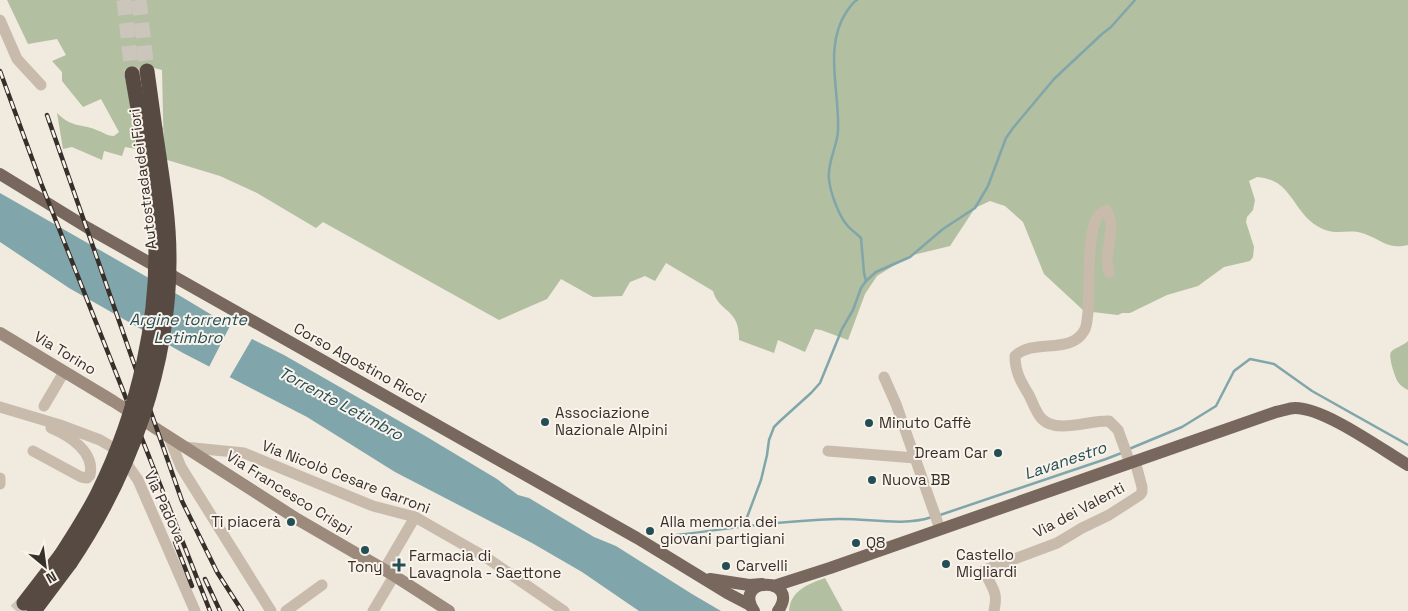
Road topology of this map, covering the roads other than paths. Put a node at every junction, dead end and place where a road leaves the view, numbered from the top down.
1 (0, 20) edge
2 (140, 72) tunnel mouth
3 (41, 85) dead end
4 (0, 174) edge
5 (1109, 273) dead end
6 (0, 333) edge
7 (64, 372) junction
8 (884, 377) dead end
9 (113, 401) joint
10 (44, 406) dead end
11 (0, 407) edge
12 (38, 418) junction
13 (169, 437) junction
14 (184, 447) junction
15 (828, 451) dead end
16 (33, 452) dead end
17 (915, 458) junction
18 (1132, 462) junction
19 (1408, 465) edge
20 (0, 478) edge
21 (0, 484) edge
22 (416, 517) junction
23 (939, 527) junction
24 (389, 573) junction
25 (814, 573) junction
26 (705, 578) junction
27 (322, 585) dead end
28 (768, 585) junction
29 (781, 606) edge
30 (29, 607) tunnel mouth
31 (752, 608) edge
32 (195, 611) edge
33 (271, 611) edge
34 (286, 611) edge
35 (373, 611) edge
36 (449, 611) edge
37 (564, 611) edge
38 (994, 611) edge

1 - 3 street
2 - 30 highway, Autostrada dei Fiori, bridge
4 - 26 main road, Corso Agostino Ricci
5 - 18 street
6 - 7 street, Via Torino
7 - 9 street, Via Torino
7 - 10 street
8 - 17 street
9 - 13 street, Via Francesco Crispi
11 - 12 street, Via Padova
12 - 16 street
12 - 32 street, Via Padova
13 - 14 street, Via Francesco Crispi
13 - 33 street
14 - 22 street, Via Nicolò Cesare Garroni
14 - 24 street, Via Francesco Crispi
15 - 17 street
17 - 23 street
18 - 19 main road, Corso Agostino Ricci
18 - 23 main road, Corso Agostino Ricci
18 - 38 street, Via dei Valenti
20 - 21 street
22 - 24 street
22 - 37 street, Via Nicolò Cesare Garroni
23 - 25 main road, Corso Agostino Ricci
24 - 35 street
24 - 36 street, Via Francesco Crispi
25 - 28 main road, Corso Agostino Ricci
25 - 29 main road
26 - 28 main road, Corso Agostino Ricci
26 - 31 main road, Corso Agostino Ricci
27 - 34 street
28 - 29 main road
28 - 31 main road

